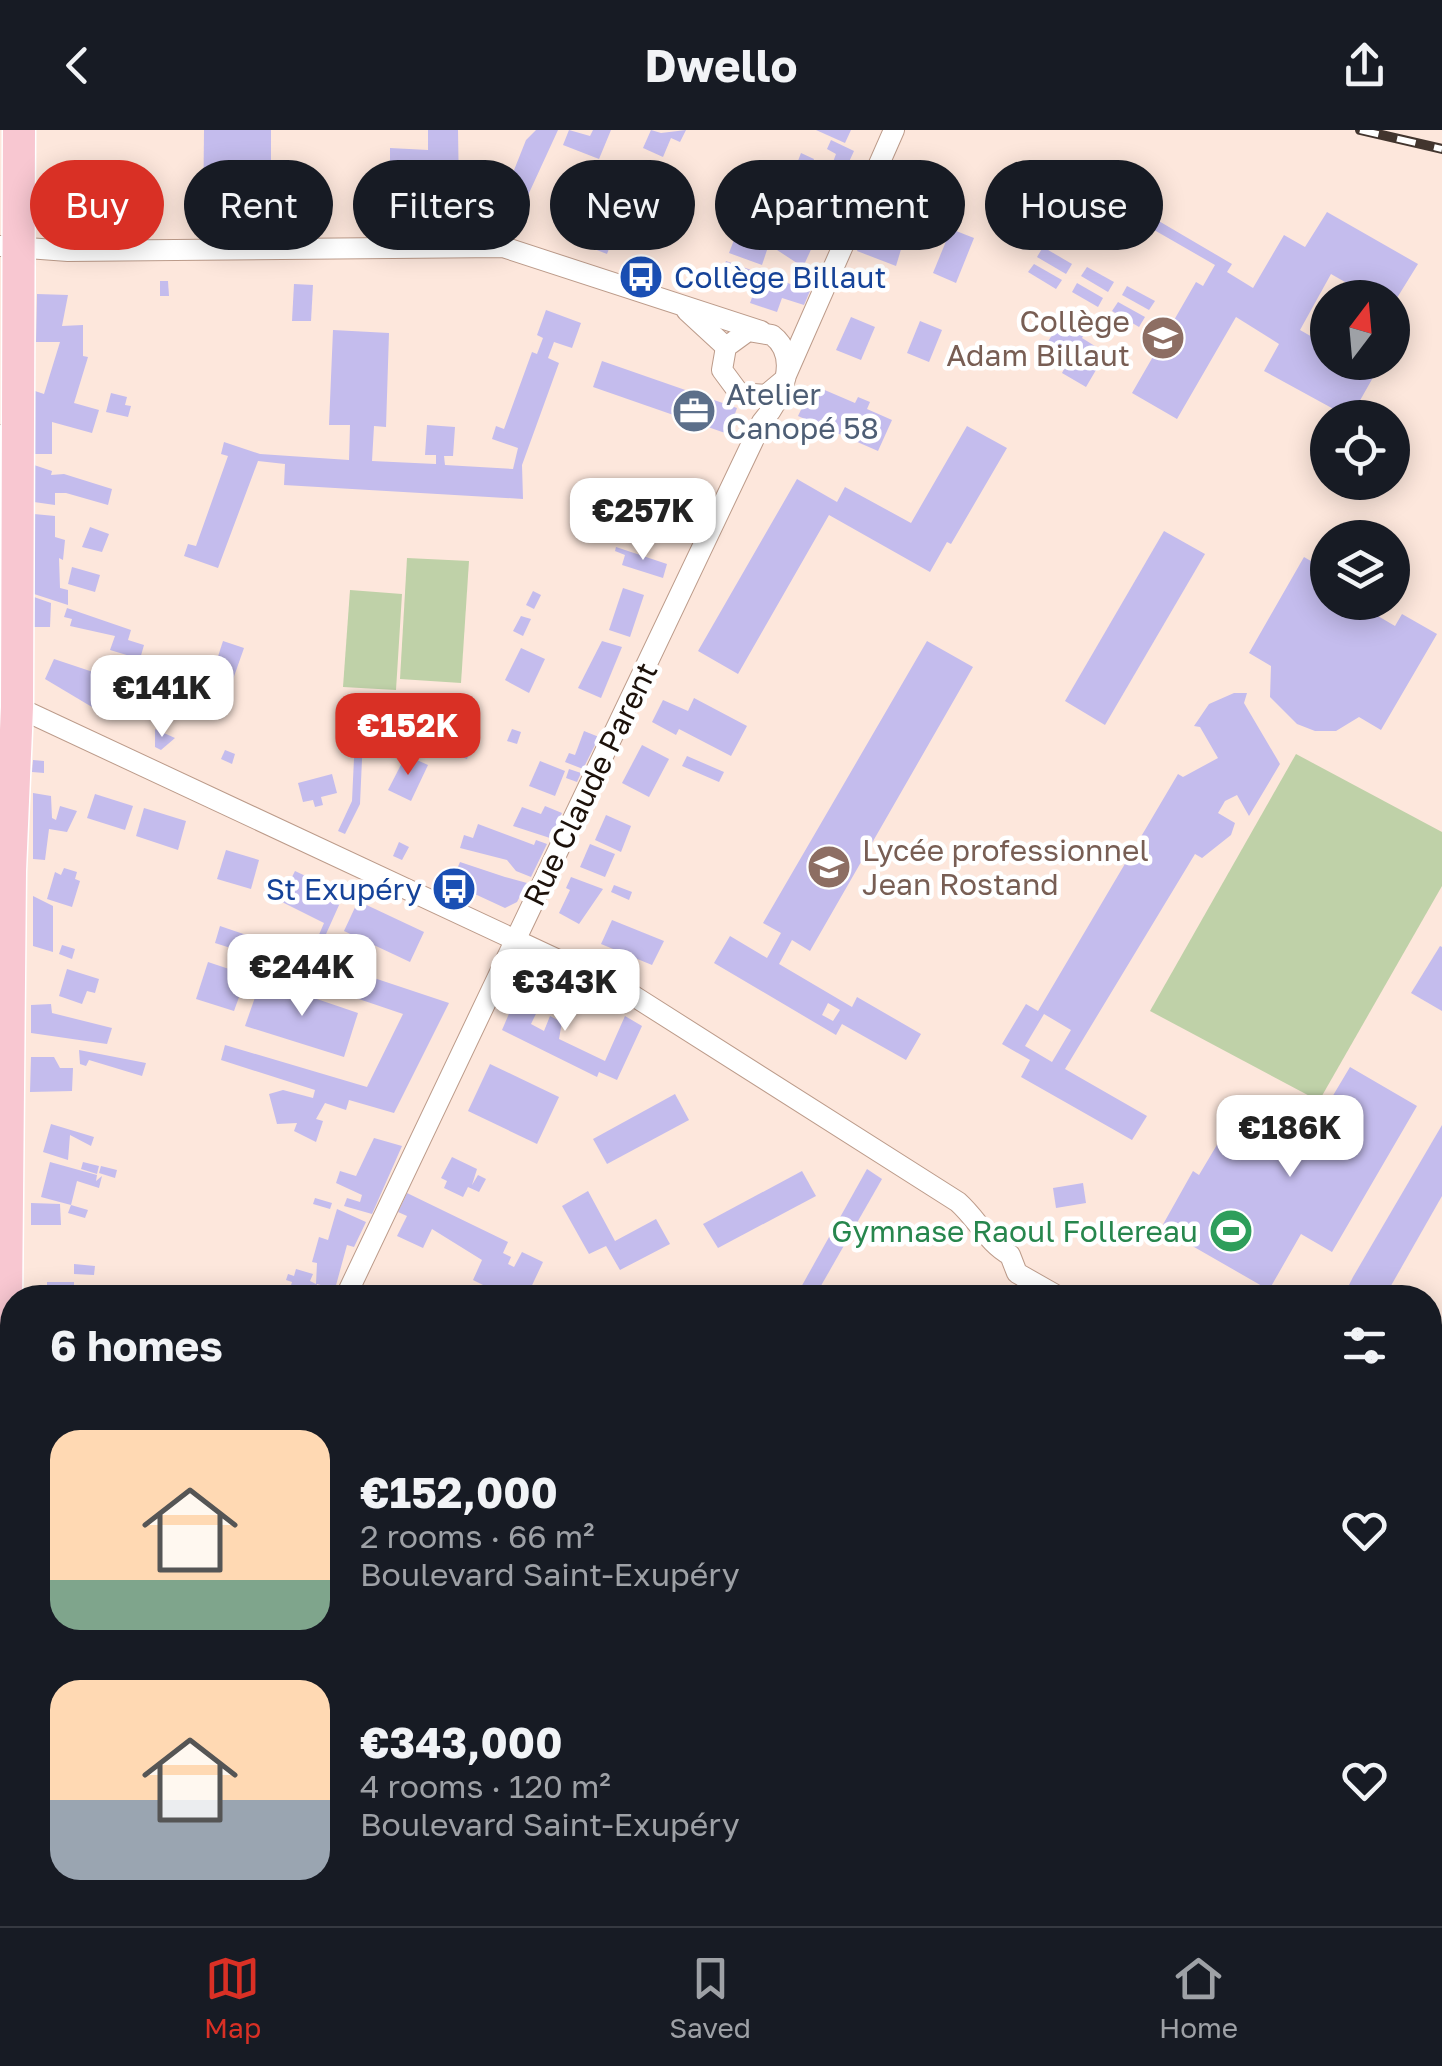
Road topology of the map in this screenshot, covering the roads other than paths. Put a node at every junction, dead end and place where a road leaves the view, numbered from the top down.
1 (19, 130) edge
2 (894, 130) edge
3 (5, 244) edge
4 (681, 307) junction
5 (808, 322) junction
6 (771, 336) junction
7 (726, 348) junction
8 (786, 377) junction
9 (0, 435) edge
10 (0, 558) edge
11 (0, 675) edge
12 (5, 711) edge
13 (515, 938) junction
14 (10, 1285) edge
15 (351, 1285) edge
16 (1039, 1285) edge

1 - 3 main road
2 - 5 street, Rue Claude Parent
3 - 4 street
3 - 12 main road
4 - 6 street
4 - 7 street
5 - 6 street
5 - 8 street, Rue Claude Parent
6 - 7 street
6 - 8 street
7 - 8 street
8 - 13 street, Rue Claude Parent
9 - 10 street
11 - 12 street
12 - 13 street
12 - 14 main road
13 - 15 street, Rue Claude Parent
13 - 16 street

